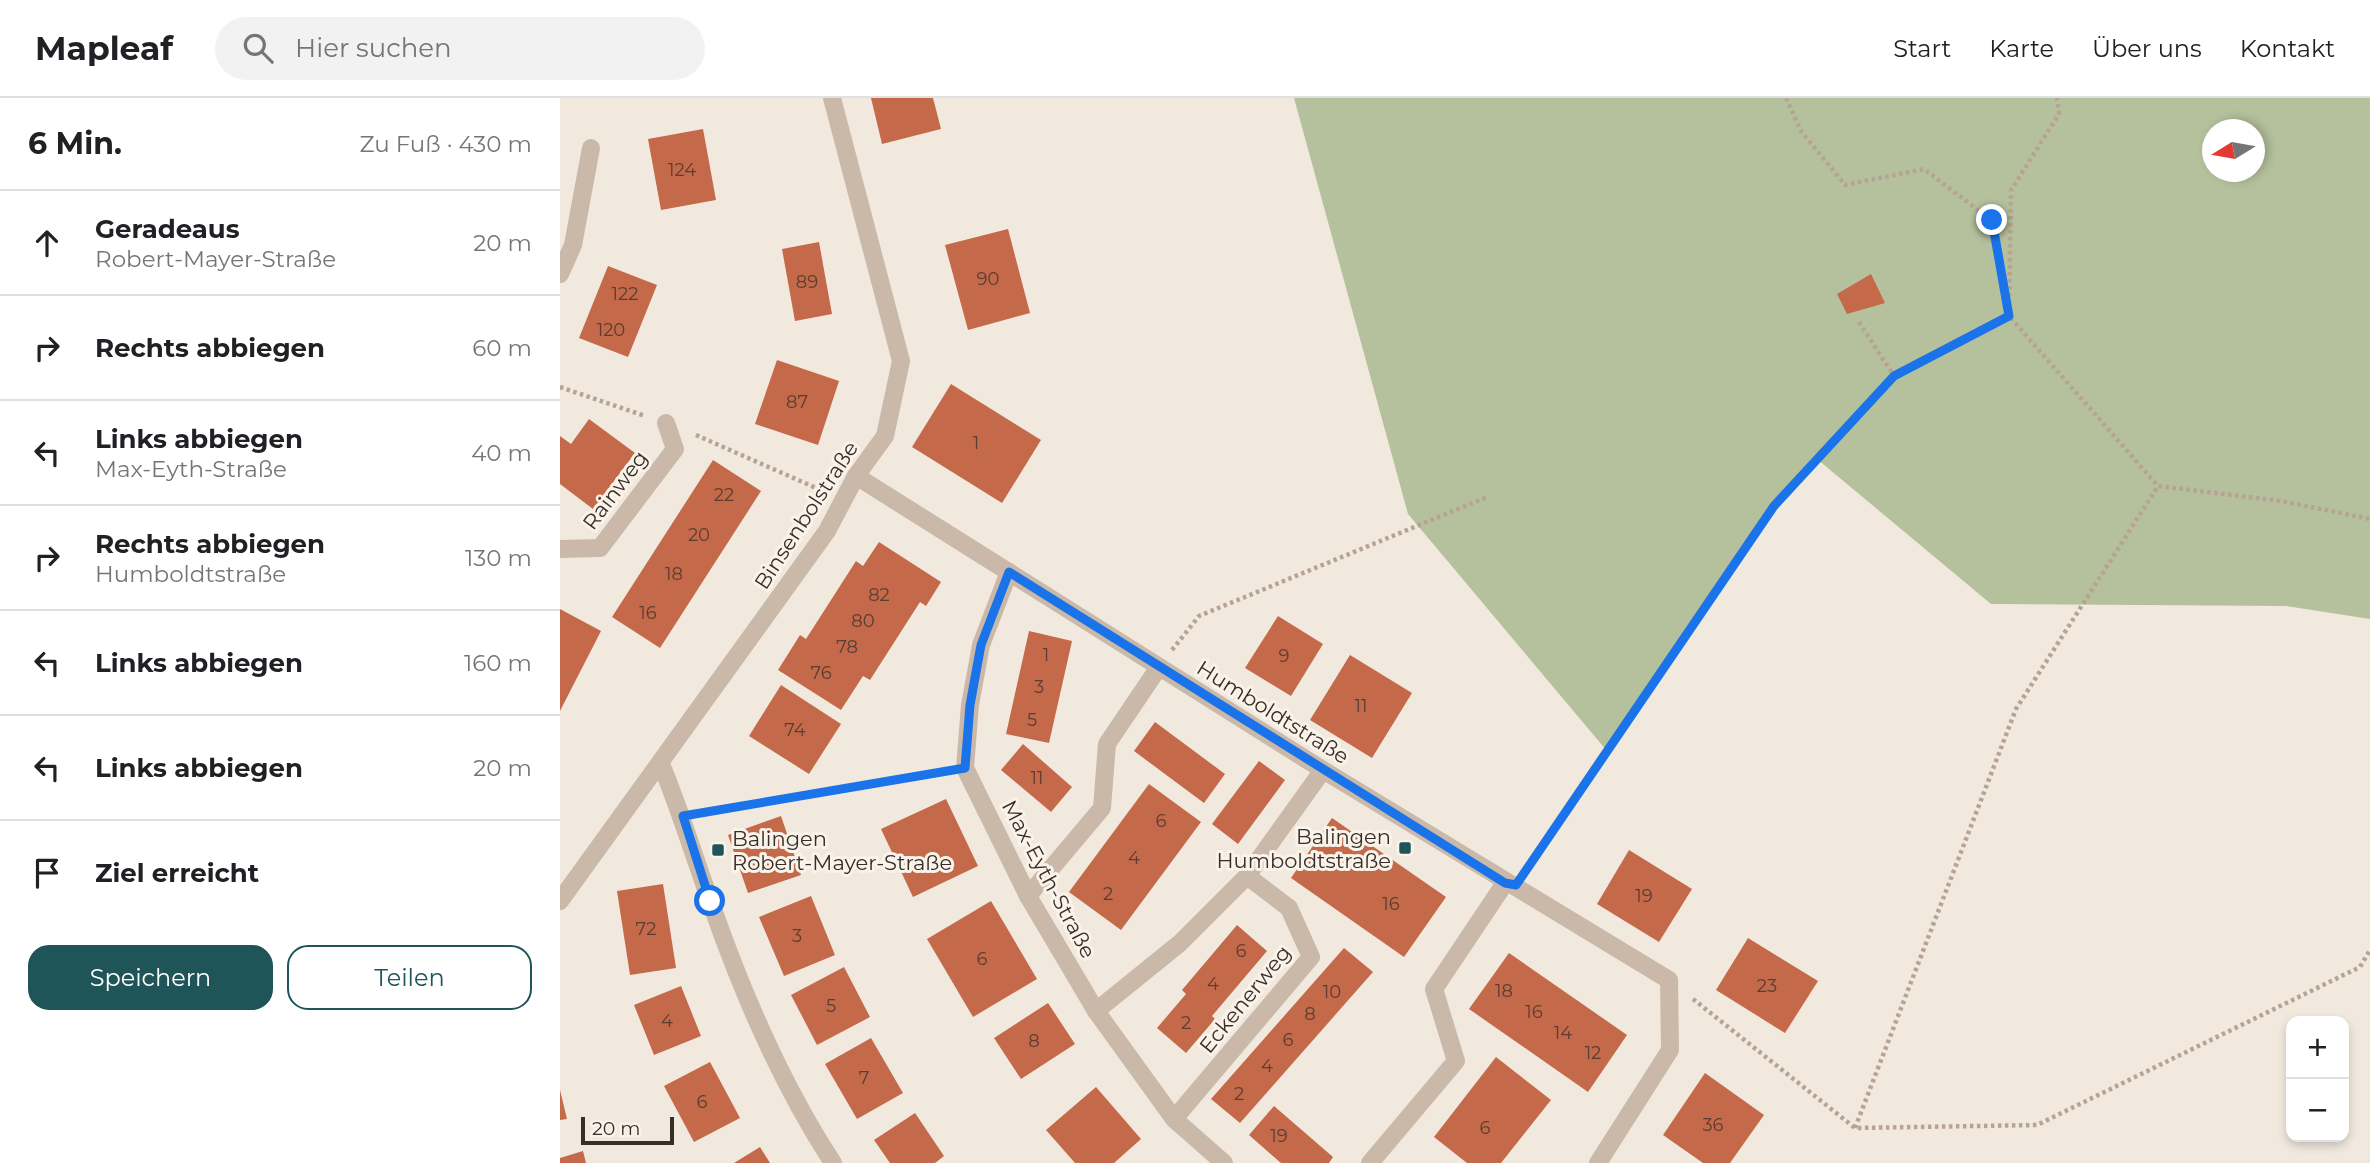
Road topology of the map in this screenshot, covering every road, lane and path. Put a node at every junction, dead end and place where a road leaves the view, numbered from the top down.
1 (832, 98) edge
2 (1786, 98) edge
3 (2057, 98) edge
4 (592, 148) dead end
5 (560, 274) edge
6 (2009, 316) junction
7 (1859, 322) dead end
8 (1894, 376) junction
9 (560, 387) edge
10 (666, 423) junction
11 (856, 476) junction
12 (799, 478) dead end
13 (2158, 486) junction
14 (1487, 497) dead end
15 (2370, 519) edge
16 (560, 549) edge
17 (1009, 572) junction
18 (1159, 667) junction
19 (661, 764) junction
20 (965, 768) junction
21 (1323, 771) junction
22 (683, 816) junction
23 (1247, 876) junction
24 (1511, 884) junction
25 (1028, 896) junction
26 (560, 901) edge
27 (2370, 950) edge
28 (1669, 980) junction
29 (1096, 1011) junction
30 (1174, 1119) junction
31 (1855, 1128) junction
32 (834, 1163) edge
33 (1224, 1163) edge
34 (1370, 1163) edge
35 (1598, 1163) edge

1 - 11 street, Binsenbolstraße
2 - 6 path
3 - 6 path
4 - 5 street
6 - 8 path
6 - 13 path
7 - 8 path
8 - 24 path
9 - 10 path
10 - 12 path
10 - 16 street, Rainweg
11 - 17 street, Humboldtstraße
11 - 19 street, Binsenbolstraße
13 - 15 path
13 - 31 path
14 - 18 path
17 - 18 street, Humboldtstraße
17 - 20 street
18 - 21 street, Humboldtstraße
18 - 25 street
19 - 22 street
19 - 26 street, Binsenbolstraße
20 - 22 path
20 - 25 street, Max-Eyth-Straße
21 - 23 street
21 - 24 street, Humboldtstraße
22 - 32 street
23 - 29 street
23 - 30 street, Eckenerweg
24 - 28 street, Humboldtstraße
24 - 34 street
25 - 29 street, Max-Eyth-Straße
27 - 31 path
28 - 31 path
28 - 35 street
29 - 30 street, Max-Eyth-Straße
30 - 33 street, Max-Eyth-Straße

